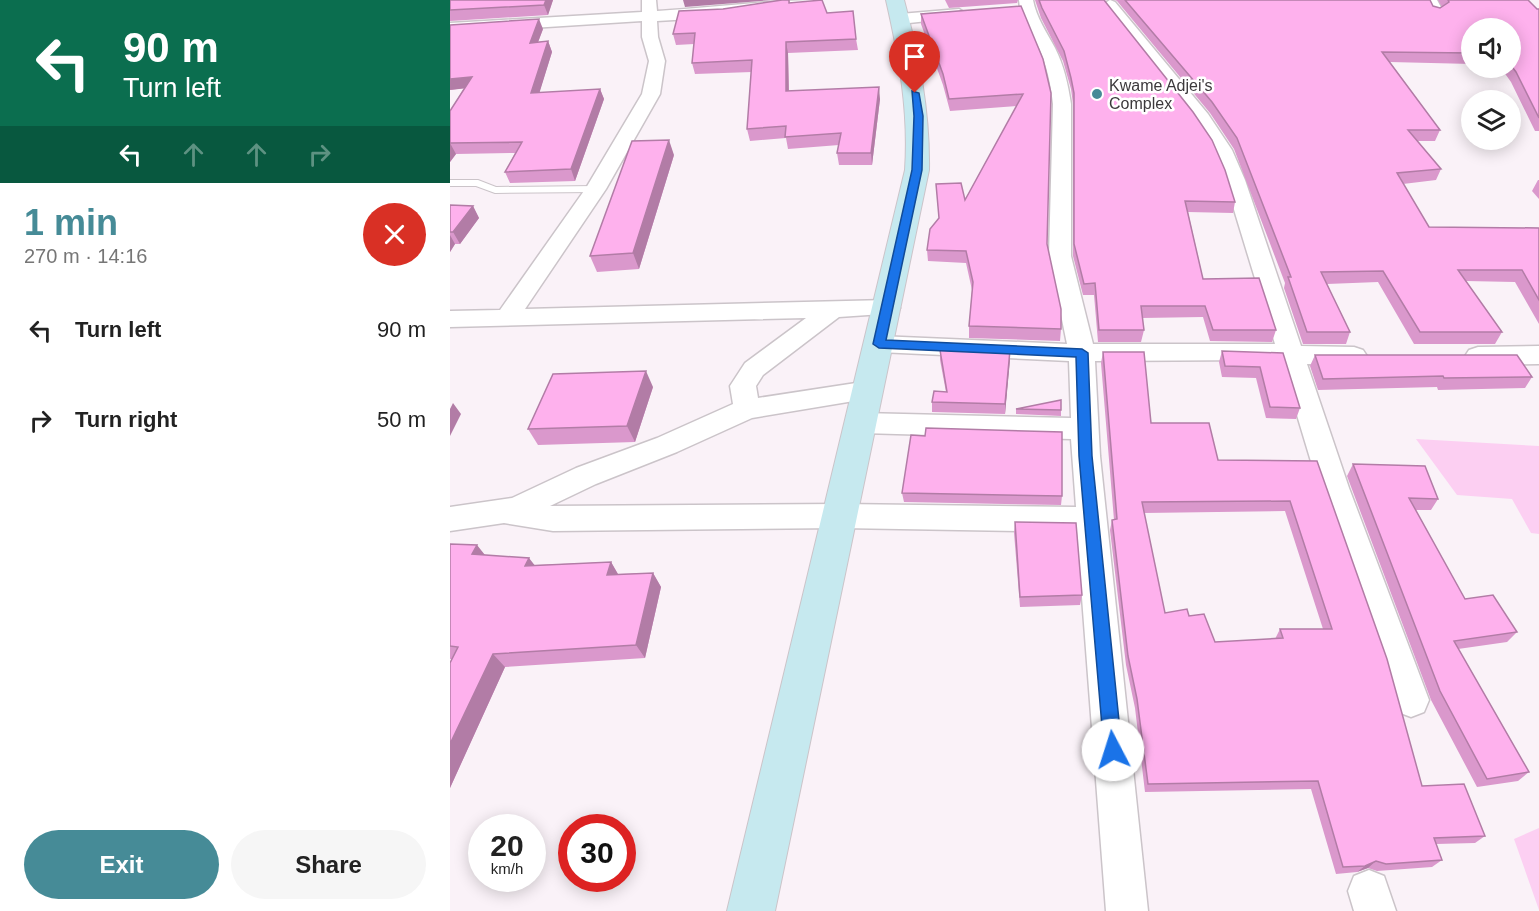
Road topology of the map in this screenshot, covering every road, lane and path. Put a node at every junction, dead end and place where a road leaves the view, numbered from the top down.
1 (813, 0) edge
2 (650, 4) edge
3 (1110, 5) edge
4 (1023, 6) edge
5 (898, 9) edge
6 (969, 14) edge
7 (450, 28) edge
8 (450, 183) edge
9 (596, 189) junction
10 (888, 308) junction
11 (832, 310) junction
12 (508, 316) junction
13 (450, 318) edge
14 (879, 344) junction
15 (1082, 353) junction
16 (1292, 353) junction
17 (1372, 356) edge
18 (1456, 356) edge
19 (1539, 356) edge
20 (869, 390) junction
21 (747, 409) junction
22 (862, 423) junction
23 (1085, 429) junction
24 (507, 512) junction
25 (841, 516) junction
26 (450, 519) edge
27 (1092, 520) junction
28 (1411, 700) dead end
29 (751, 911) edge
30 (1127, 911) edge

1 - 2 street
2 - 7 street
2 - 9 street
3 - 16 street
4 - 15 street
5 - 6 street
5 - 10 street
8 - 9 lane
9 - 12 street
10 - 11 street
10 - 14 street
11 - 12 street
11 - 21 street
12 - 13 street
14 - 15 street
14 - 20 street
15 - 16 street
15 - 23 street
16 - 17 street
16 - 28 street
18 - 19 street
20 - 21 street
20 - 22 street
21 - 24 street
22 - 23 street
22 - 25 street
23 - 27 street
24 - 25 street
24 - 26 street
25 - 27 street
25 - 29 street
27 - 30 street

